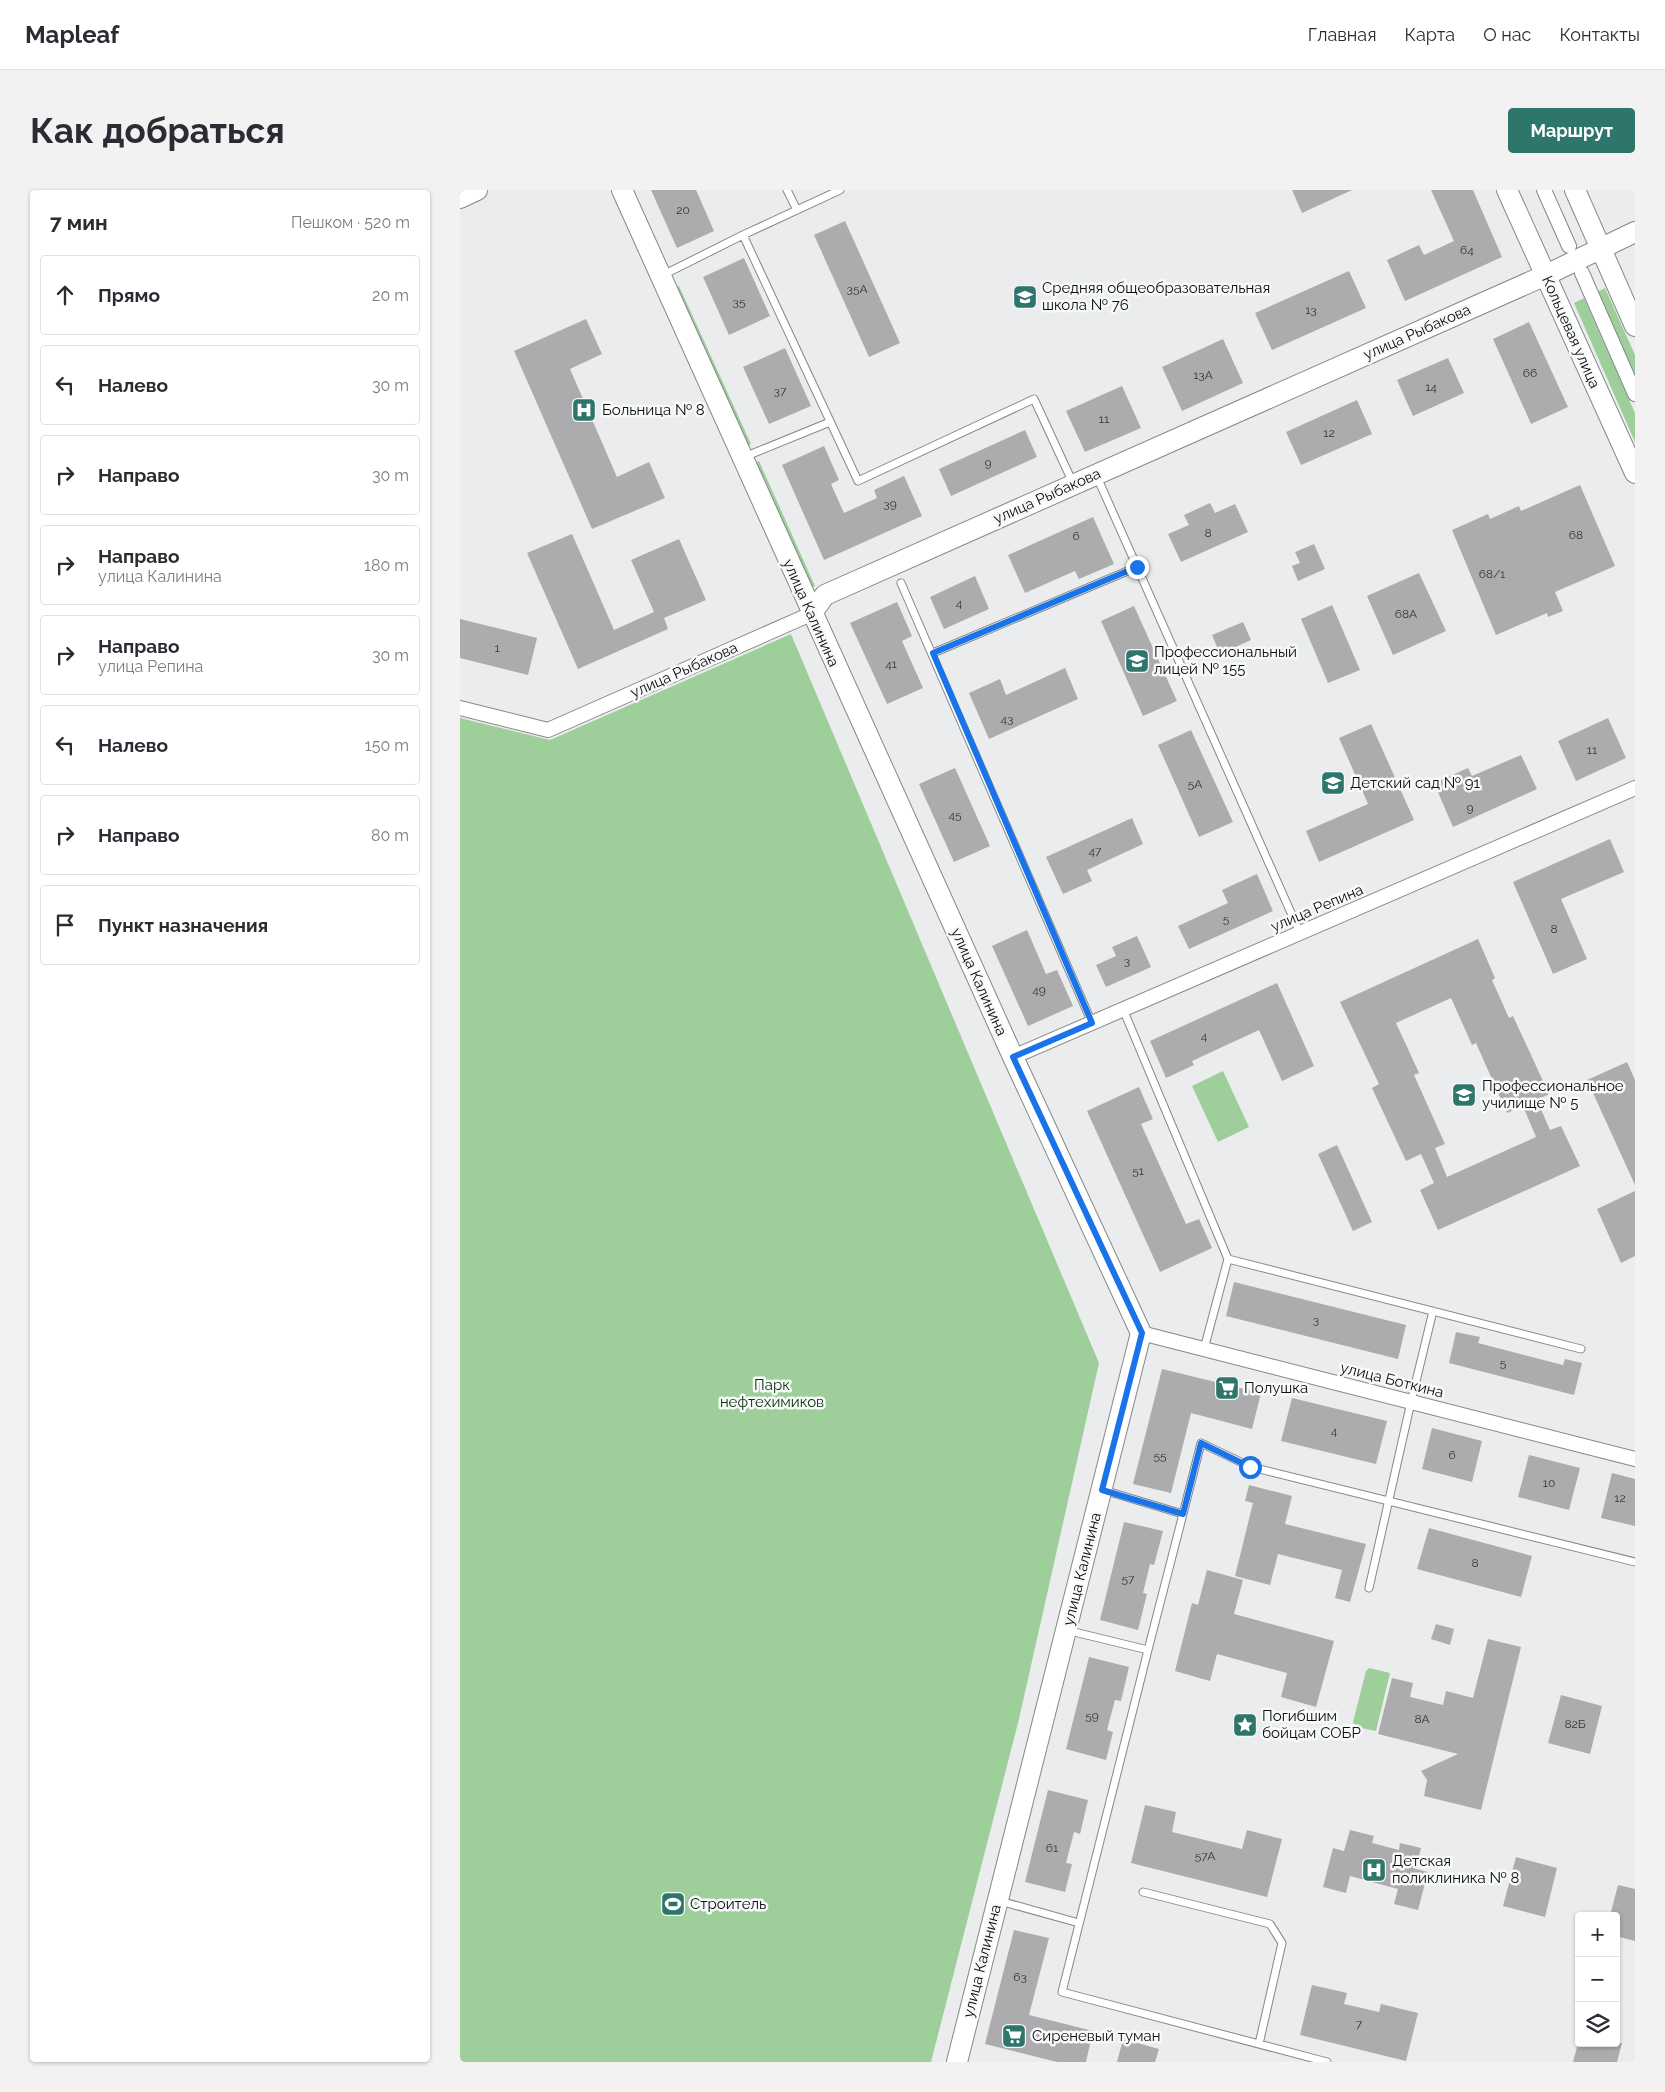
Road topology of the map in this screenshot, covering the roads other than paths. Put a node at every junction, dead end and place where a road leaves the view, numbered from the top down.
1 (477, 190) edge
2 (622, 190) edge
3 (787, 190) edge
4 (840, 190) edge
5 (1507, 190) edge
6 (1544, 190) edge
7 (1575, 190) edge
8 (460, 198) edge
9 (796, 210) junction
10 (1635, 232) edge
11 (744, 235) junction
12 (1569, 246) dead end
13 (1600, 247) junction
14 (1582, 273) dead end
15 (1546, 275) junction
16 (660, 276) junction
17 (1635, 326) edge
18 (1635, 394) edge
19 (830, 422) junction
20 (742, 458) junction
21 (1635, 473) edge
22 (1096, 474) junction
23 (1074, 484) junction
24 (1137, 567) junction
25 (901, 583) dead end
26 (812, 614) junction
27 (933, 653) junction
28 (460, 708) edge
29 (1635, 788) edge
30 (1300, 933) junction
31 (1123, 1009) junction
32 (1092, 1023) junction
33 (1013, 1057) junction
34 (1228, 1259) junction
35 (1433, 1311) junction
36 (1142, 1333) junction
37 (1204, 1349) junction
38 (1581, 1349) dead end
39 (1410, 1402) junction
40 (1635, 1459) edge
41 (1102, 1490) junction
42 (1388, 1501) junction
43 (1183, 1514) junction
44 (1635, 1562) edge
45 (1369, 1588) dead end
46 (1066, 1630) junction
47 (1148, 1650) junction
48 (1143, 1892) dead end
49 (997, 1901) junction
50 (1079, 1923) junction
51 (1259, 2044) junction
52 (956, 2062) edge
53 (1327, 2062) edge

1 - 8 street
2 - 16 street, улица Калинина
3 - 9 lane
4 - 9 lane
5 - 15 street, Кольцевая улица
6 - 12 street
7 - 13 street
9 - 11 lane
10 - 13 street, улица Рыбакова
11 - 16 lane
11 - 19 lane
13 - 15 street, улица Рыбакова
13 - 17 street
14 - 18 street
15 - 21 street, Кольцевая улица
15 - 22 street, улица Рыбакова
16 - 20 street, улица Калинина
19 - 20 lane
19 - 23 lane
20 - 26 street, улица Калинина
22 - 23 street, улица Рыбакова
22 - 24 lane
23 - 26 street, улица Рыбакова
24 - 27 lane
24 - 30 lane
25 - 27 lane
26 - 28 street, улица Рыбакова
26 - 33 street, улица Калинина
27 - 32 lane
29 - 30 street, улица Репина
30 - 31 street, улица Репина
31 - 32 street, улица Репина
31 - 34 lane
32 - 33 street, улица Репина
33 - 36 street, улица Калинина
34 - 35 lane
34 - 37 lane
35 - 38 lane
35 - 39 lane
36 - 37 street, улица Боткина
36 - 41 street, улица Калинина
37 - 39 street, улица Боткина
39 - 40 street, улица Боткина
39 - 42 lane
41 - 43 lane
41 - 46 street, улица Калинина
42 - 43 lane
42 - 44 lane
42 - 45 lane
43 - 47 lane
46 - 47 lane
46 - 49 street, улица Калинина
47 - 50 lane
48 - 51 lane
49 - 50 lane
49 - 52 street, улица Калинина
50 - 51 lane
51 - 53 lane

